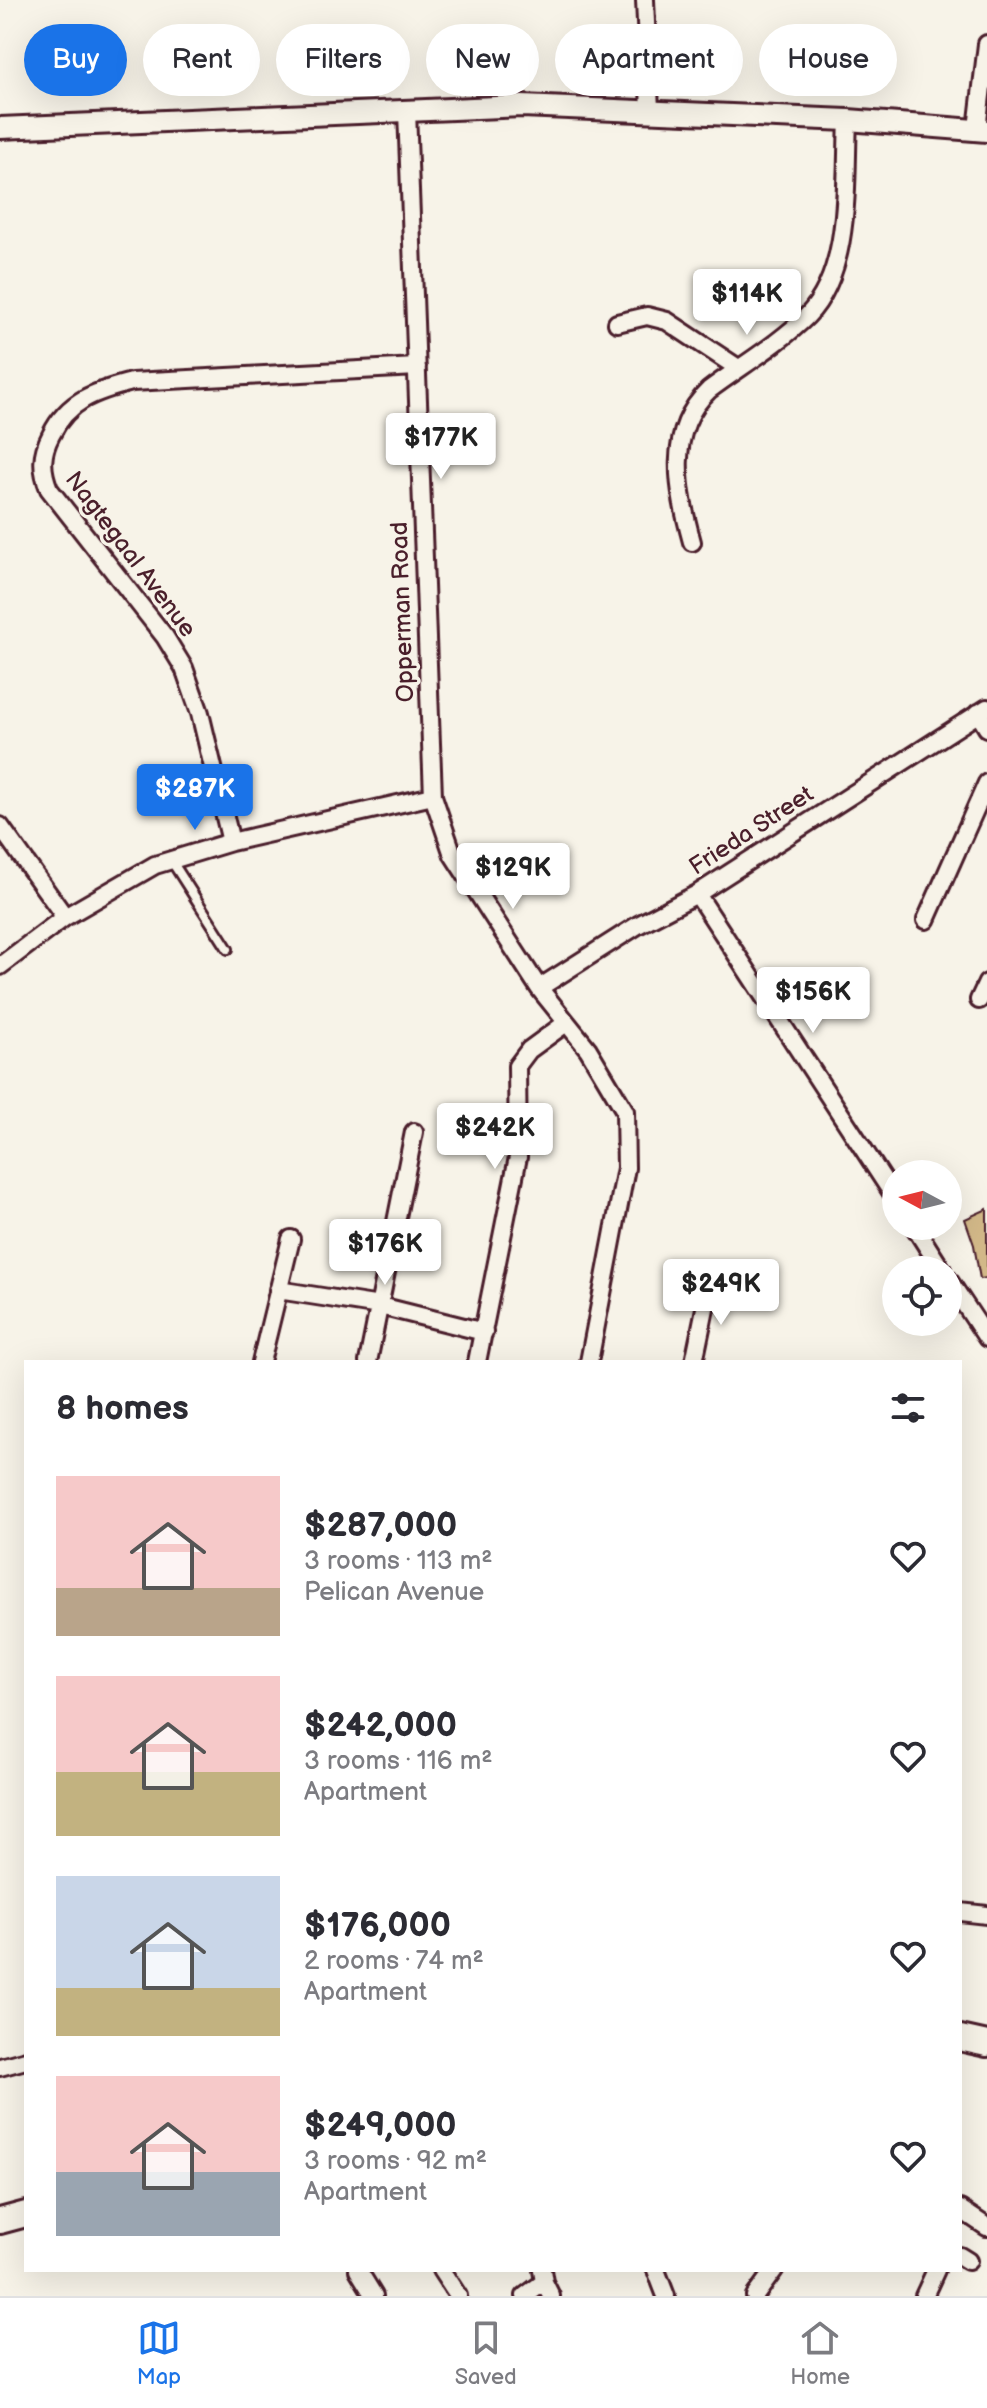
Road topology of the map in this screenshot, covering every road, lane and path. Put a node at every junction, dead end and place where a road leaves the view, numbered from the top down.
1 (645, 0) edge
2 (987, 44) edge
3 (650, 110) junction
4 (407, 111) junction
5 (848, 120) junction
6 (0, 128) edge
7 (982, 130) edge
8 (617, 323) dead end
9 (417, 367) junction
10 (738, 368) junction
11 (692, 542) dead end
12 (984, 717) edge
13 (987, 783) edge
14 (433, 796) junction
15 (0, 826) edge
16 (231, 842) junction
17 (171, 860) junction
18 (697, 894) junction
19 (65, 917) junction
20 (926, 920) dead end
21 (228, 949) dead end
22 (0, 966) edge
23 (987, 983) edge
24 (539, 988) junction
25 (979, 1000) dead end
26 (566, 1023) junction
27 (414, 1132) dead end
28 (882, 1178) edge
29 (291, 1239) dead end
30 (710, 1284) dead end
31 (278, 1290) junction
32 (962, 1300) edge
33 (987, 1304) edge
34 (380, 1306) junction
35 (971, 1314) junction
36 (484, 1332) junction
37 (987, 1338) edge
38 (261, 1360) edge
39 (368, 1360) edge
40 (477, 1360) edge
41 (589, 1360) edge
42 (694, 1360) edge
43 (962, 1912) edge
44 (987, 1915) edge
45 (962, 2038) edge
46 (987, 2044) edge
47 (24, 2061) edge
48 (0, 2067) edge
49 (962, 2210) edge
50 (24, 2215) edge
51 (0, 2221) edge
52 (987, 2227) edge
53 (359, 2272) edge
54 (442, 2272) edge
55 (657, 2272) edge
56 (773, 2272) edge
57 (935, 2272) edge
58 (546, 2283) edge
59 (374, 2296) edge
60 (458, 2296) edge
61 (525, 2296) edge
62 (666, 2296) edge
63 (755, 2296) edge
64 (924, 2296) edge

1 - 3 street
2 - 7 street
3 - 4 street
3 - 5 street
4 - 6 street
4 - 9 street, Opperman Road
5 - 7 street
5 - 10 street
8 - 10 street
9 - 14 street, Opperman Road
9 - 16 street, Nagtegaal Avenue
10 - 11 street
12 - 18 street, Frieda Street
13 - 20 street
14 - 16 street
14 - 24 street, Opperman Road
15 - 19 street
16 - 17 street
17 - 19 street
17 - 21 lane
18 - 24 street, Frieda Street
18 - 28 street
19 - 22 street
23 - 25 street
24 - 26 street, Opperman Road
26 - 36 street
26 - 41 street, Opperman Road
27 - 34 street
29 - 31 street
30 - 42 street
31 - 34 street
31 - 38 street
32 - 35 street
33 - 35 street
34 - 36 street
34 - 39 street
35 - 37 street
36 - 40 street
43 - 44 street
45 - 46 main road
47 - 48 street
49 - 52 street
50 - 51 main road
53 - 59 street
54 - 60 street
55 - 62 street
56 - 63 street
57 - 64 street
58 - 61 street

